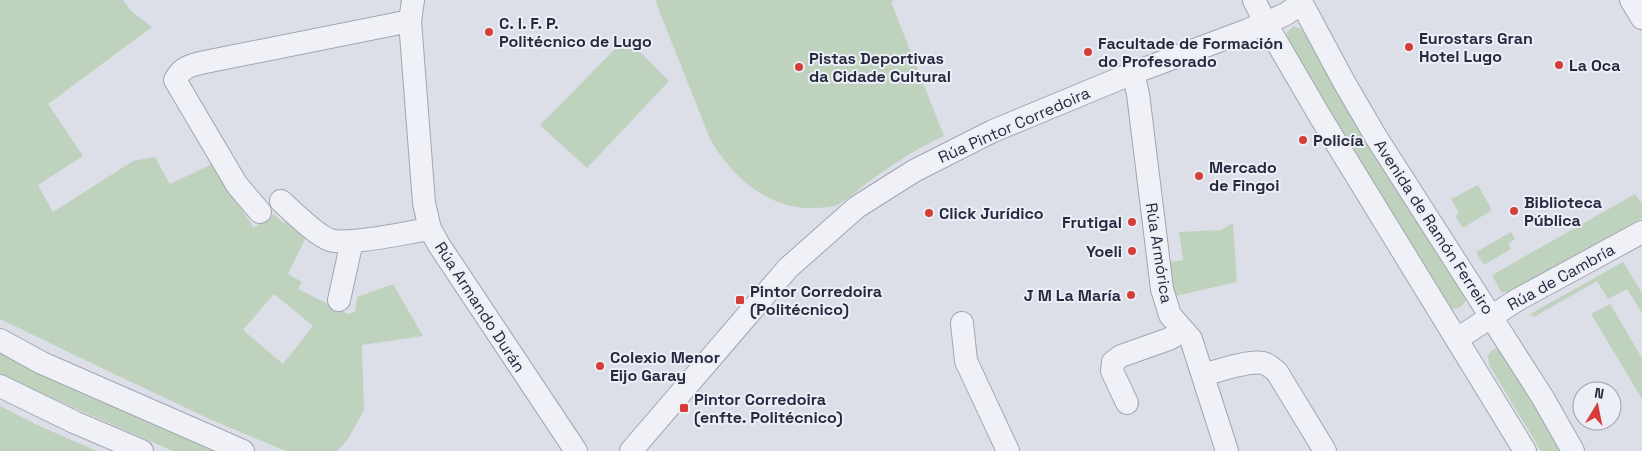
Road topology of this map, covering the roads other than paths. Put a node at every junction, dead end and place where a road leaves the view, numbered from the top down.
1 (1254, 0) edge
2 (1631, 0) edge
3 (1300, 2) edge
4 (411, 11) edge
5 (1642, 18) edge
6 (1265, 22) junction
7 (1133, 73) junction
8 (282, 201) dead end
9 (260, 212) dead end
10 (430, 229) junction
11 (1642, 232) edge
12 (352, 241) junction
13 (339, 300) dead end
14 (1492, 316) junction
15 (962, 323) dead end
16 (1183, 331) junction
17 (1457, 339) junction
18 (0, 340) edge
19 (1203, 375) junction
20 (0, 386) edge
21 (1127, 403) dead end
22 (142, 451) edge
23 (243, 451) edge
24 (576, 451) edge
25 (631, 451) edge
26 (1008, 451) edge
27 (1226, 451) edge
28 (1325, 451) edge
29 (1525, 451) edge
30 (1573, 451) edge

1 - 6 street
2 - 5 street
3 - 6 street, Rúa Pintor Corredoira
3 - 14 street, Avenida de Ramón Ferreiro
4 - 9 street
4 - 10 street, Rúa Armando Durán
6 - 7 street, Rúa Pintor Corredoira
6 - 17 street
7 - 16 street, Rúa Armórica
7 - 25 street, Rúa Pintor Corredoira
8 - 12 street
10 - 12 street
10 - 24 street, Rúa Armando Durán
11 - 14 street, Rúa de Cambría
12 - 13 street
14 - 17 street, Rúa de Cambría
14 - 30 street, Avenida de Ramón Ferreiro
15 - 26 street
16 - 19 street, Rúa Armórica
16 - 21 street
17 - 29 street
18 - 23 street
19 - 27 street, Rúa Armórica
19 - 28 street
20 - 22 street

